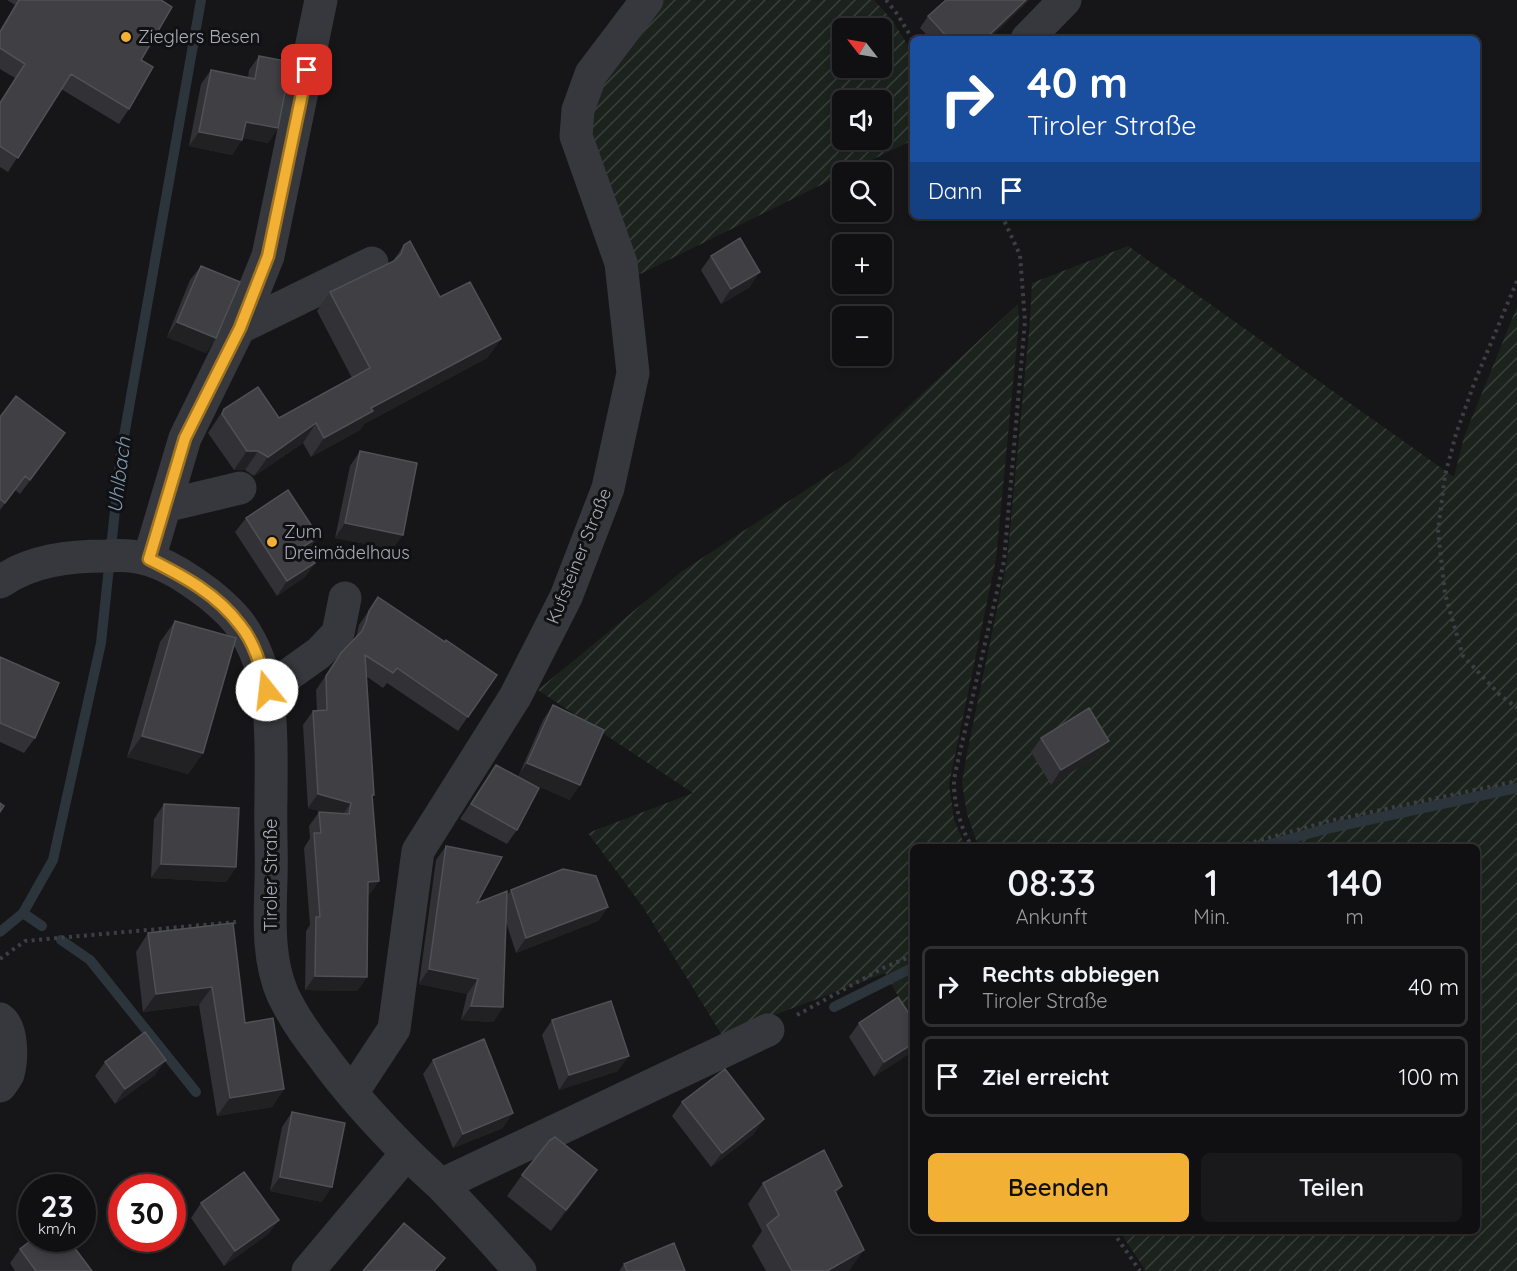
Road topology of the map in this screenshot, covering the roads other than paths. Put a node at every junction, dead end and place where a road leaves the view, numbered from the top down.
1 (321, 0) edge
2 (647, 0) edge
3 (1065, 0) edge
4 (1030, 36) edge
5 (372, 263) dead end
6 (240, 328) junction
7 (240, 488) dead end
8 (165, 506) junction
9 (140, 557) junction
10 (0, 582) edge
11 (345, 598) dead end
12 (267, 690) junction
13 (0, 1019) edge
14 (768, 1030) road end
15 (0, 1086) edge
16 (352, 1093) junction
17 (407, 1153) junction
18 (441, 1185) junction
19 (309, 1271) edge
20 (520, 1271) edge

1 - 6 street
2 - 16 street, Kufsteiner Straße
3 - 4 street
5 - 6 street
6 - 8 street
7 - 8 street
8 - 9 street
9 - 10 street, Tiroler Straße
9 - 12 street, Tiroler Straße
11 - 12 street
12 - 16 street, Tiroler Straße
13 - 15 street
14 - 18 street
16 - 17 street, Tiroler Straße
17 - 18 street, Tiroler Straße
17 - 19 street
18 - 20 street, Tiroler Straße

